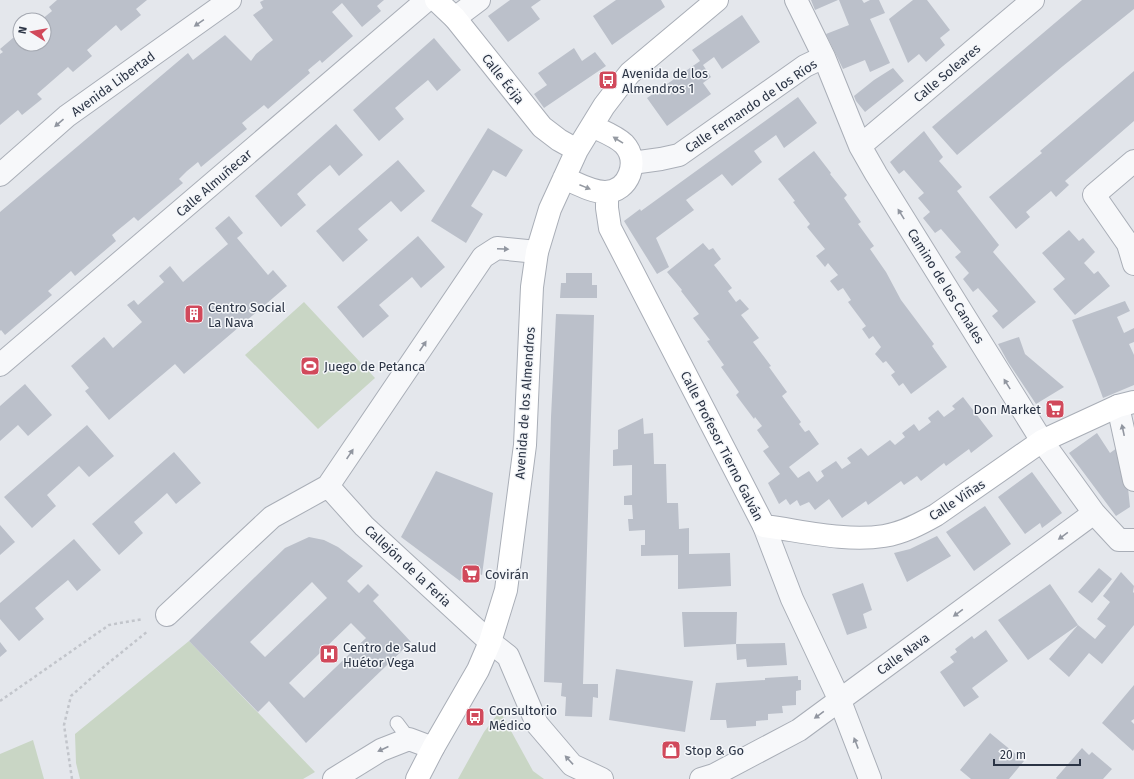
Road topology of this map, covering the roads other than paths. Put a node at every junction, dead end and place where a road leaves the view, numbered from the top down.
1 (230, 0) edge
2 (427, 0) edge
3 (436, 0) edge
4 (479, 0) edge
5 (717, 0) edge
6 (796, 0) edge
7 (1033, 0) edge
8 (455, 18) junction
9 (824, 57) junction
10 (592, 126) junction
11 (860, 146) junction
12 (577, 150) junction
13 (1134, 161) edge
14 (632, 164) junction
15 (0, 175) edge
16 (564, 178) junction
17 (607, 192) junction
18 (537, 252) junction
19 (1134, 264) edge
20 (0, 365) edge
21 (1126, 404) edge
22 (1042, 441) junction
23 (1134, 480) edge
24 (328, 486) junction
25 (1094, 513) junction
26 (764, 526) junction
27 (1134, 540) edge
28 (167, 615) road end
29 (490, 642) junction
30 (840, 701) junction
31 (433, 748) junction
32 (334, 779) edge
33 (417, 779) edge
34 (602, 779) edge
35 (701, 779) edge
36 (870, 779) edge

1 -> 15 street, Avenida Libertad
2 - 20 street, Calle Almuñecar
3 - 8 street, Calle Écija
4 - 8 street
5 - 10 street
6 - 9 street, Camino de los Canales
7 - 11 street, Calle Soleares
8 - 12 street, Calle Écija
9 - 11 street, Camino de los Canales
9 - 14 street, Calle Fernando de los Ríos
10 - 12 street
14 -> 10 street
22 -> 11 street, Camino de los Canales
12 - 16 street
13 - 19 street
14 - 17 street
16 -> 17 street
16 - 18 street, Avenida de los Almendros
17 - 26 street, Calle Profesor Tierno Galván
24 -> 18 street
18 - 29 street, Avenida de los Almendros
21 - 22 street, Calle Viñas
23 -> 21 street
22 - 25 street, Camino de los Canales
22 - 26 street, Calle Viñas
24 - 28 street
24 - 29 street, Callejón de la Feria
25 - 27 street, Camino de los Canales
25 -> 30 street, Calle Nava
26 - 30 street, Calle Profesor Tierno Galván
29 - 31 street, Avenida de los Almendros
34 -> 29 street
30 -> 35 street, Calle Nava
36 -> 30 street, Calle Profesor Tierno Galván
31 -> 32 street
31 - 33 street, Avenida de los Almendros

